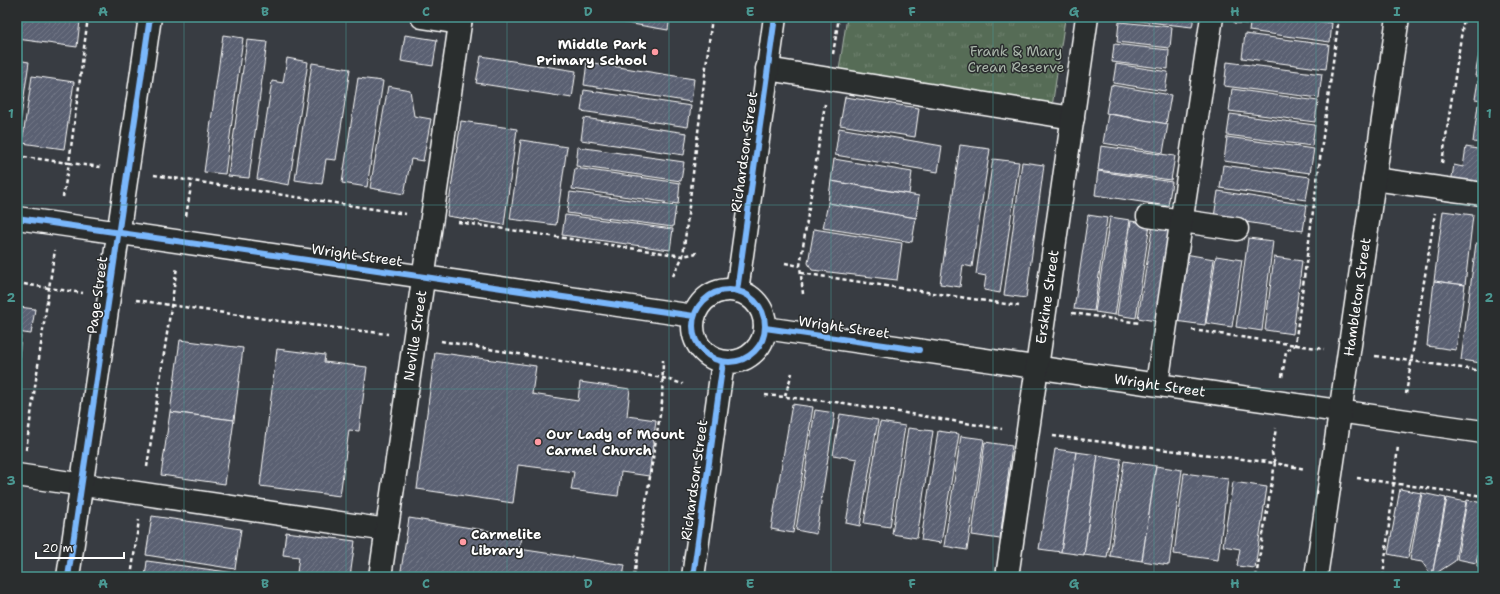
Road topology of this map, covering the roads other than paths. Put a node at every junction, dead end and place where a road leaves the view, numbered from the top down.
1 (150, 17) edge
2 (422, 17) edge
3 (775, 17) edge
4 (1088, 17) edge
5 (1212, 17) edge
6 (1398, 17) edge
7 (460, 20) edge
8 (767, 69) junction
9 (1073, 118) junction
10 (1374, 179) junction
11 (1483, 194) edge
12 (1148, 216) dead end
13 (17, 218) edge
14 (1182, 220) junction
15 (1237, 229) dead end
16 (118, 232) junction
17 (423, 277) junction
18 (737, 291) junction
19 (694, 316) junction
20 (765, 328) junction
21 (723, 362) junction
22 (1037, 367) junction
23 (1157, 384) junction
24 (1340, 411) junction
25 (1483, 432) edge
26 (20, 476) edge
27 (82, 485) junction
28 (387, 530) junction
29 (68, 577) edge
30 (380, 577) edge
31 (696, 577) edge
32 (1007, 577) edge
33 (1316, 577) edge

1 - 16 street, Page Street
2 - 7 street, Neville Street
3 - 8 street, Richardson Street
4 - 9 street, Erskine Street
5 - 14 street
6 - 10 street, Hambleton Street
7 - 17 street, Neville Street
8 - 9 street
8 - 18 street, Richardson Street
9 - 22 street, Erskine Street
10 - 11 street
10 - 24 street, Hambleton Street
12 - 14 street
13 - 16 street, Wright Street
14 - 15 street
14 - 23 street
16 - 17 street, Wright Street
16 - 27 street, Page Street
17 - 19 street, Wright Street
17 - 28 street, Neville Street
18 - 19 street
18 - 20 street
19 - 21 street
20 - 21 street
20 - 22 street, Wright Street
21 - 31 street, Richardson Street
22 - 23 street, Wright Street
22 - 32 street, Erskine Street
23 - 24 street, Wright Street
24 - 25 street, Wright Street
24 - 33 street, Hambleton Street
26 - 27 street
27 - 28 street
27 - 29 street, Page Street
28 - 30 street, Neville Street

